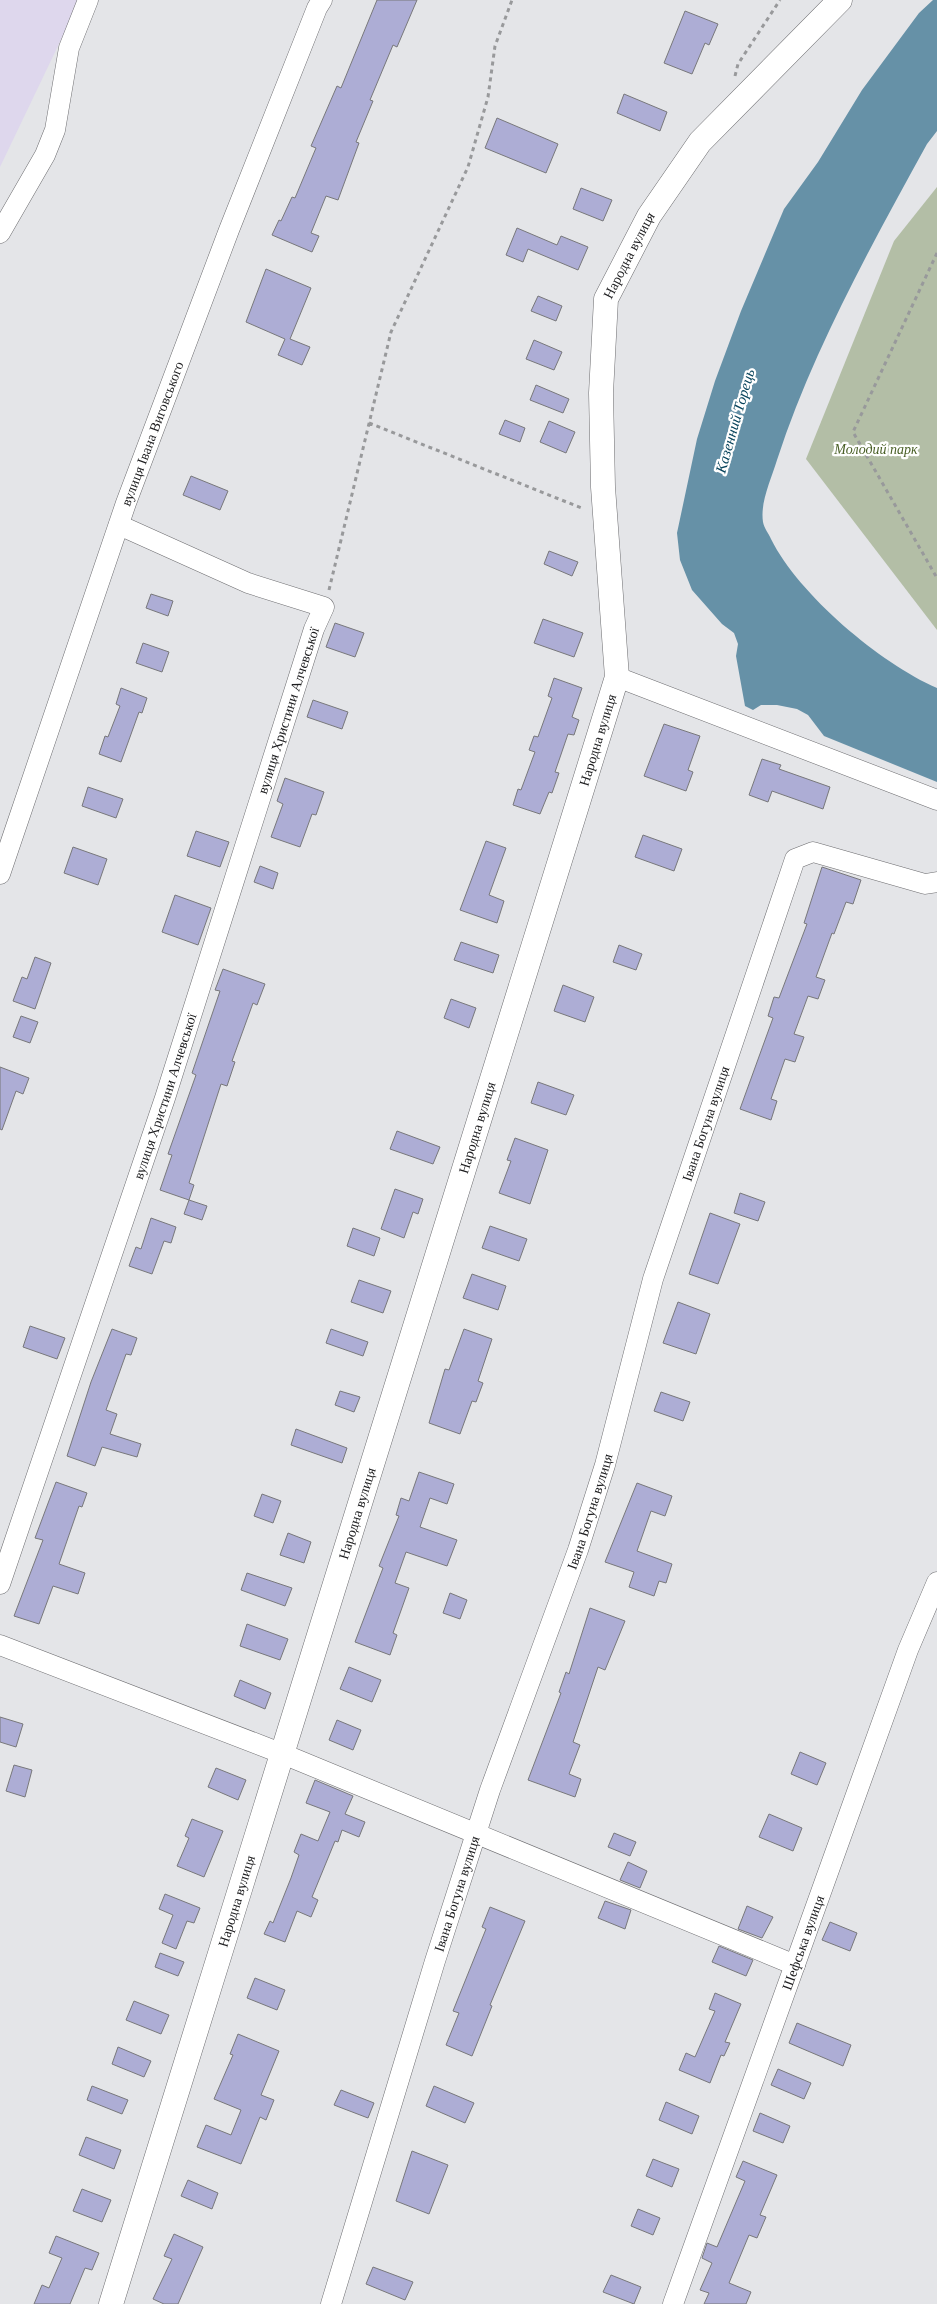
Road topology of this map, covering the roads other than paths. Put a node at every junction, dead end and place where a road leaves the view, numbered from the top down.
1 (88, 0) edge
2 (322, 0) edge
3 (840, 0) edge
4 (0, 232) edge
5 (119, 524) junction
6 (618, 677) junction
7 (937, 800) edge
8 (0, 874) edge
9 (937, 882) edge
10 (937, 1582) edge
11 (0, 1584) edge
12 (0, 1645) edge
13 (282, 1754) junction
14 (476, 1833) junction
15 (795, 1965) junction
16 (111, 2304) edge
17 (331, 2304) edge
18 (673, 2304) edge

1 - 4 street
2 - 5 street, вулиця Івана Виговського
3 - 6 street, Народна вулиця
5 - 8 street, вулиця Івана Виговського
5 - 11 street, вулиця Христини Алчевської
6 - 7 street
6 - 13 street, Народна вулиця
9 - 14 street, Івана Богуна вулиця
10 - 15 street, Шефська вулиця
12 - 13 street
13 - 14 street
13 - 16 street, Народна вулиця
14 - 15 street
14 - 17 street, Івана Богуна вулиця
15 - 18 street, Шефська вулиця

